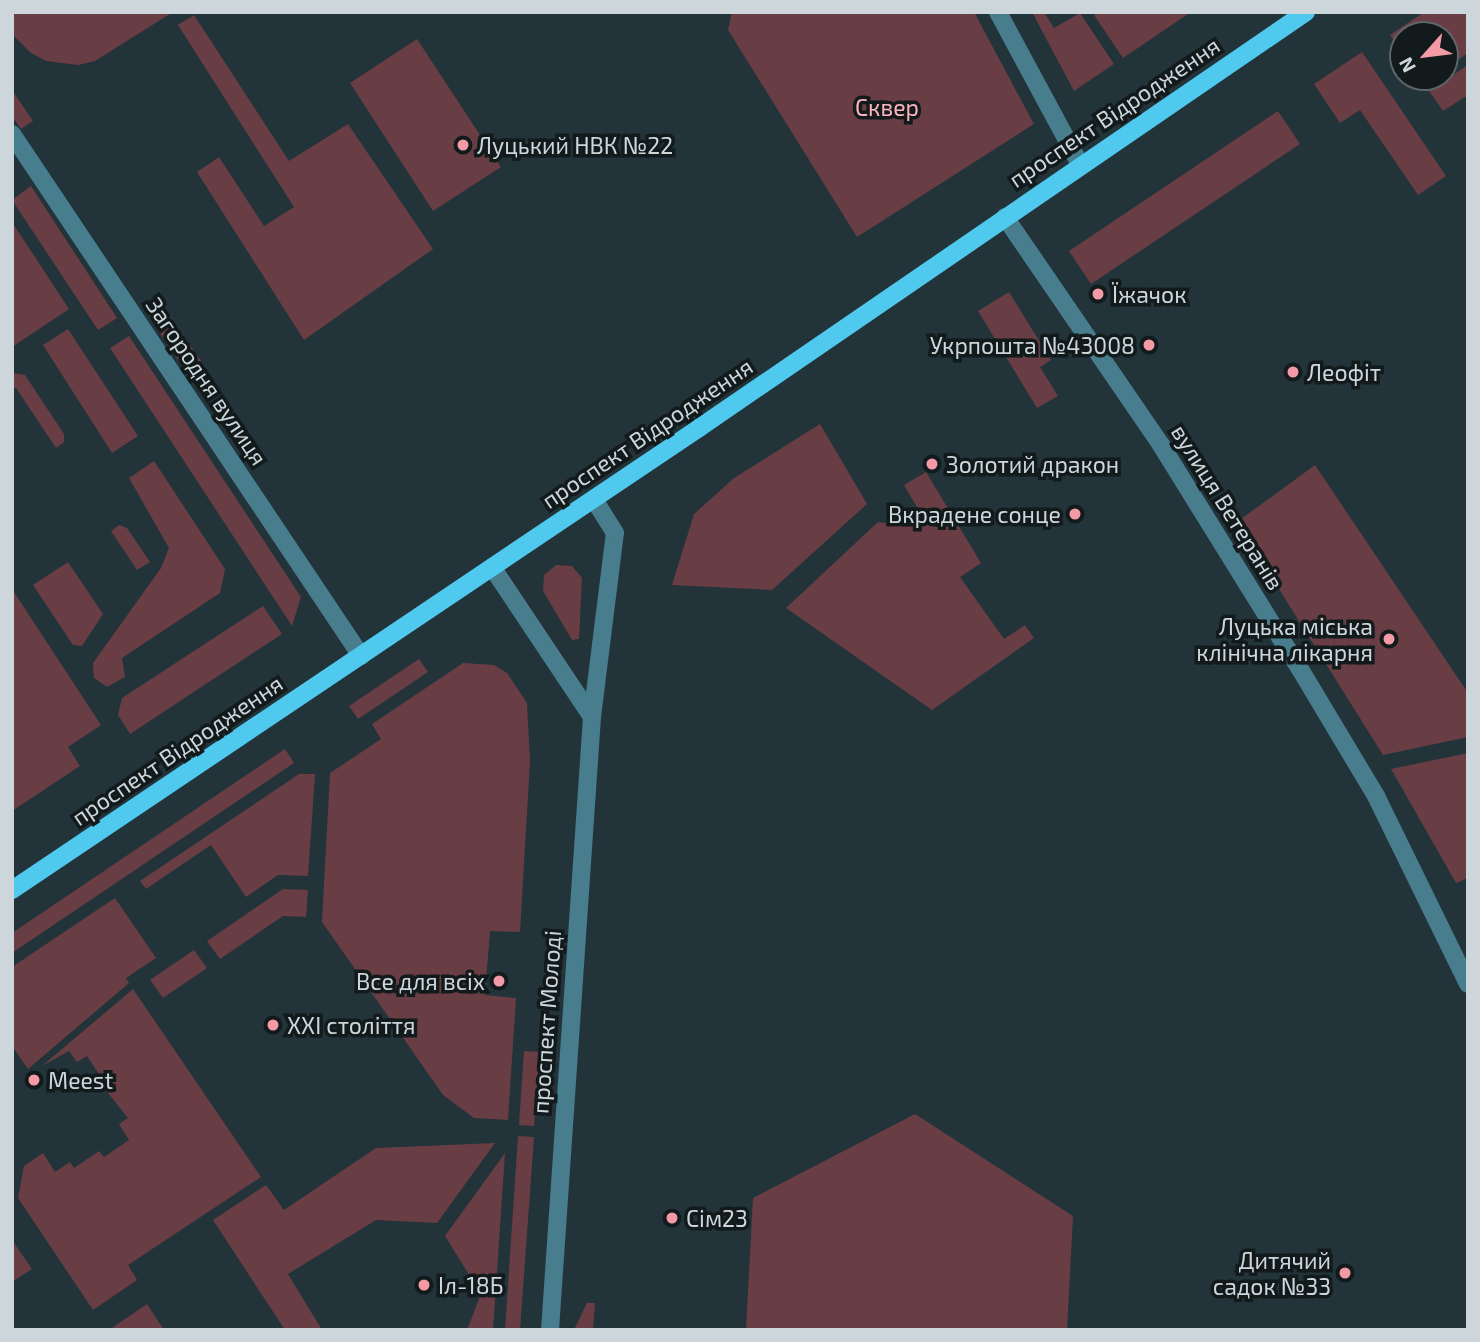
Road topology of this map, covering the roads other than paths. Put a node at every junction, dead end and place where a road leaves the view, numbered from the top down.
1 (998, 12) edge
2 (1306, 12) edge
3 (12, 134) edge
4 (1080, 164) junction
5 (1005, 217) junction
6 (594, 499) junction
7 (492, 568) junction
8 (361, 656) junction
9 (592, 717) junction
10 (12, 890) edge
11 (1468, 984) edge
12 (550, 1330) edge

1 - 4 street
2 - 4 main road, проспект Відродження
3 - 8 street, Загородня вулиця
4 - 5 main road, проспект Відродження
5 - 6 main road, проспект Відродження
5 - 11 street, вулиця Ветеранів
6 - 7 main road, проспект Відродження
6 - 9 street, проспект Молоді
7 - 8 main road, проспект Відродження
7 - 9 street
8 - 10 main road, проспект Відродження
9 - 12 street, проспект Молоді

